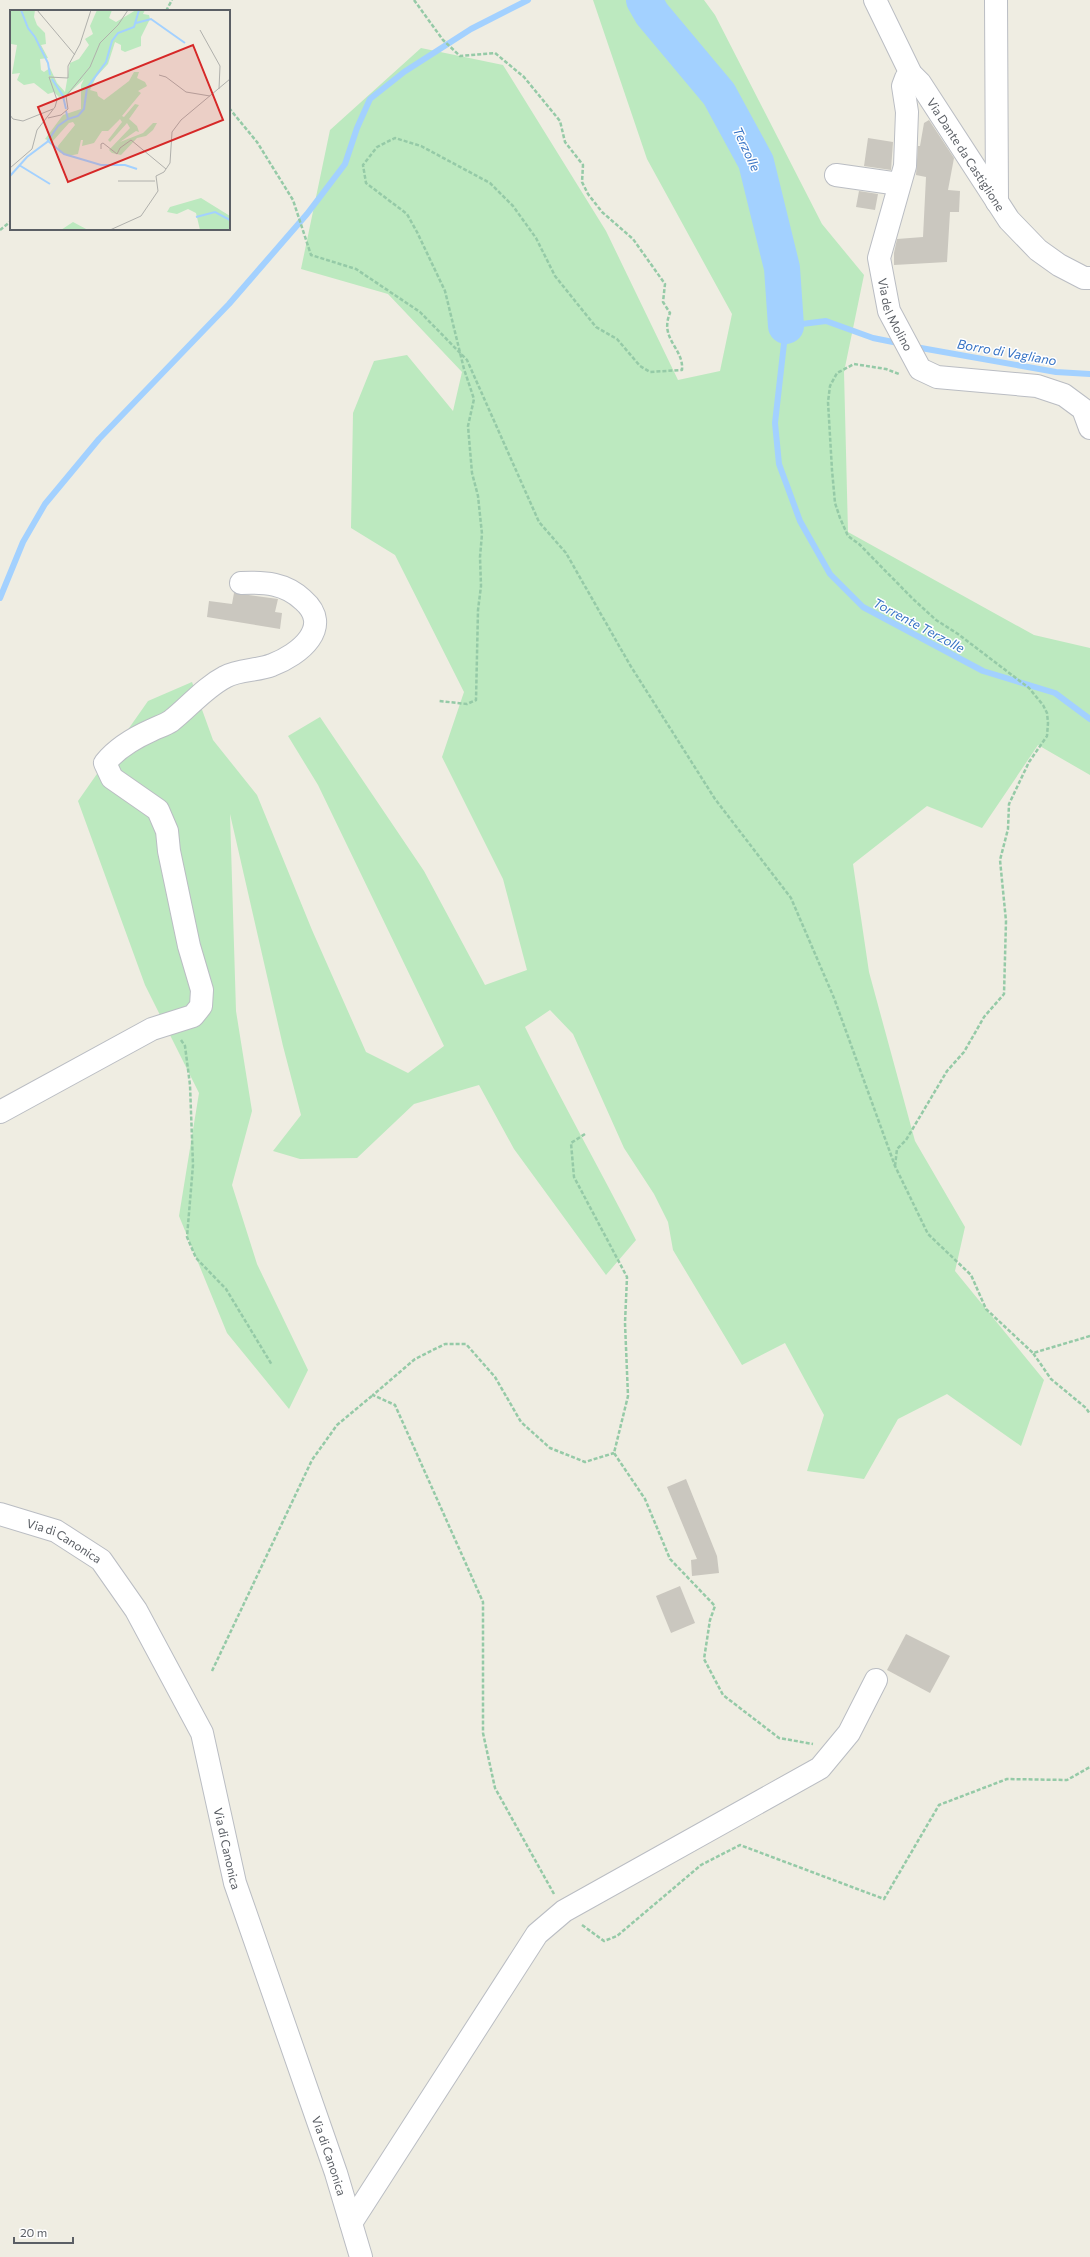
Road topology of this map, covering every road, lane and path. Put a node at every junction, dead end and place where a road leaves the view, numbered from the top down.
1 (172, 0) edge
2 (414, 0) edge
3 (875, 0) edge
4 (996, 0) edge
5 (167, 10) edge
6 (911, 74) junction
7 (230, 109) edge
8 (836, 175) dead end
9 (899, 184) junction
10 (997, 202) junction
11 (10, 222) edge
12 (0, 230) edge
13 (1090, 278) edge
14 (920, 368) junction
15 (1090, 428) edge
16 (241, 583) dead end
17 (439, 701) dead end
18 (170, 1024) junction
19 (0, 1112) edge
20 (585, 1134) dead end
21 (895, 1166) junction
22 (1090, 1336) edge
23 (1033, 1353) junction
24 (272, 1365) dead end
25 (373, 1395) junction
26 (1090, 1414) edge
27 (614, 1453) junction
28 (0, 1514) edge
29 (212, 1671) dead end
30 (876, 1680) dead end
31 (837, 1748) junction
32 (1090, 1767) edge
33 (564, 1911) junction
34 (351, 2223) junction
35 (361, 2257) edge

1 - 5 path
2 - 17 path
3 - 6 street, Via Dante da Castiglione
4 - 10 street
6 - 9 street, Via del Molino
6 - 10 street, Via Dante da Castiglione
7 - 21 path
8 - 9 street
9 - 14 street, Via del Molino
10 - 13 street, Via Dante da Castiglione
11 - 12 path
14 - 15 street
14 - 21 path
16 - 18 street
18 - 19 street
18 - 24 path
20 - 27 path
21 - 23 path
22 - 23 path
23 - 26 path
25 - 27 path
25 - 29 path
25 - 33 path
27 - 31 path
28 - 34 street, Via di Canonica
30 - 31 street
31 - 33 street
32 - 33 path
33 - 34 street
34 - 35 street, Via di Canonica

